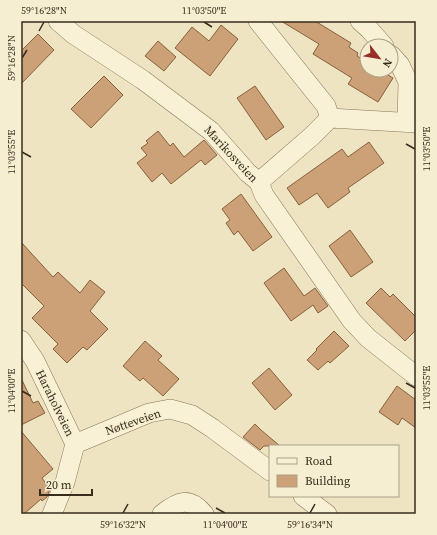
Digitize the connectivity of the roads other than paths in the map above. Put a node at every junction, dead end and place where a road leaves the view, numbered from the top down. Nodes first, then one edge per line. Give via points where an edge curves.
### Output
1 (58, 21) edge
2 (258, 21) edge
3 (360, 21) edge
4 (377, 38) edge
5 (399, 64) edge
6 (412, 80) edge
7 (330, 118) junction
8 (412, 123) edge
9 (259, 182) junction
10 (21, 340) edge
11 (416, 376) edge
12 (75, 444) junction
13 (269, 470) edge
14 (304, 497) edge
15 (52, 514) edge
16 (162, 514) edge
17 (204, 514) edge
18 (327, 514) edge

1 - 9 street, Marikosveien via 211,131 248,174
2 - 7 street via 326,106
3 - 4 street
5 - 6 street
6 - 8 street
7 - 8 street
7 - 9 street
9 - 11 street, Marikosveien via 264,195 352,321 368,338
10 - 12 street, Haraholveien
12 - 13 street, Nøtteveien via 149,413 170,409 192,415
12 - 15 street, Haraholveien via 65,482
14 - 18 street
16 - 17 street via 183,501

